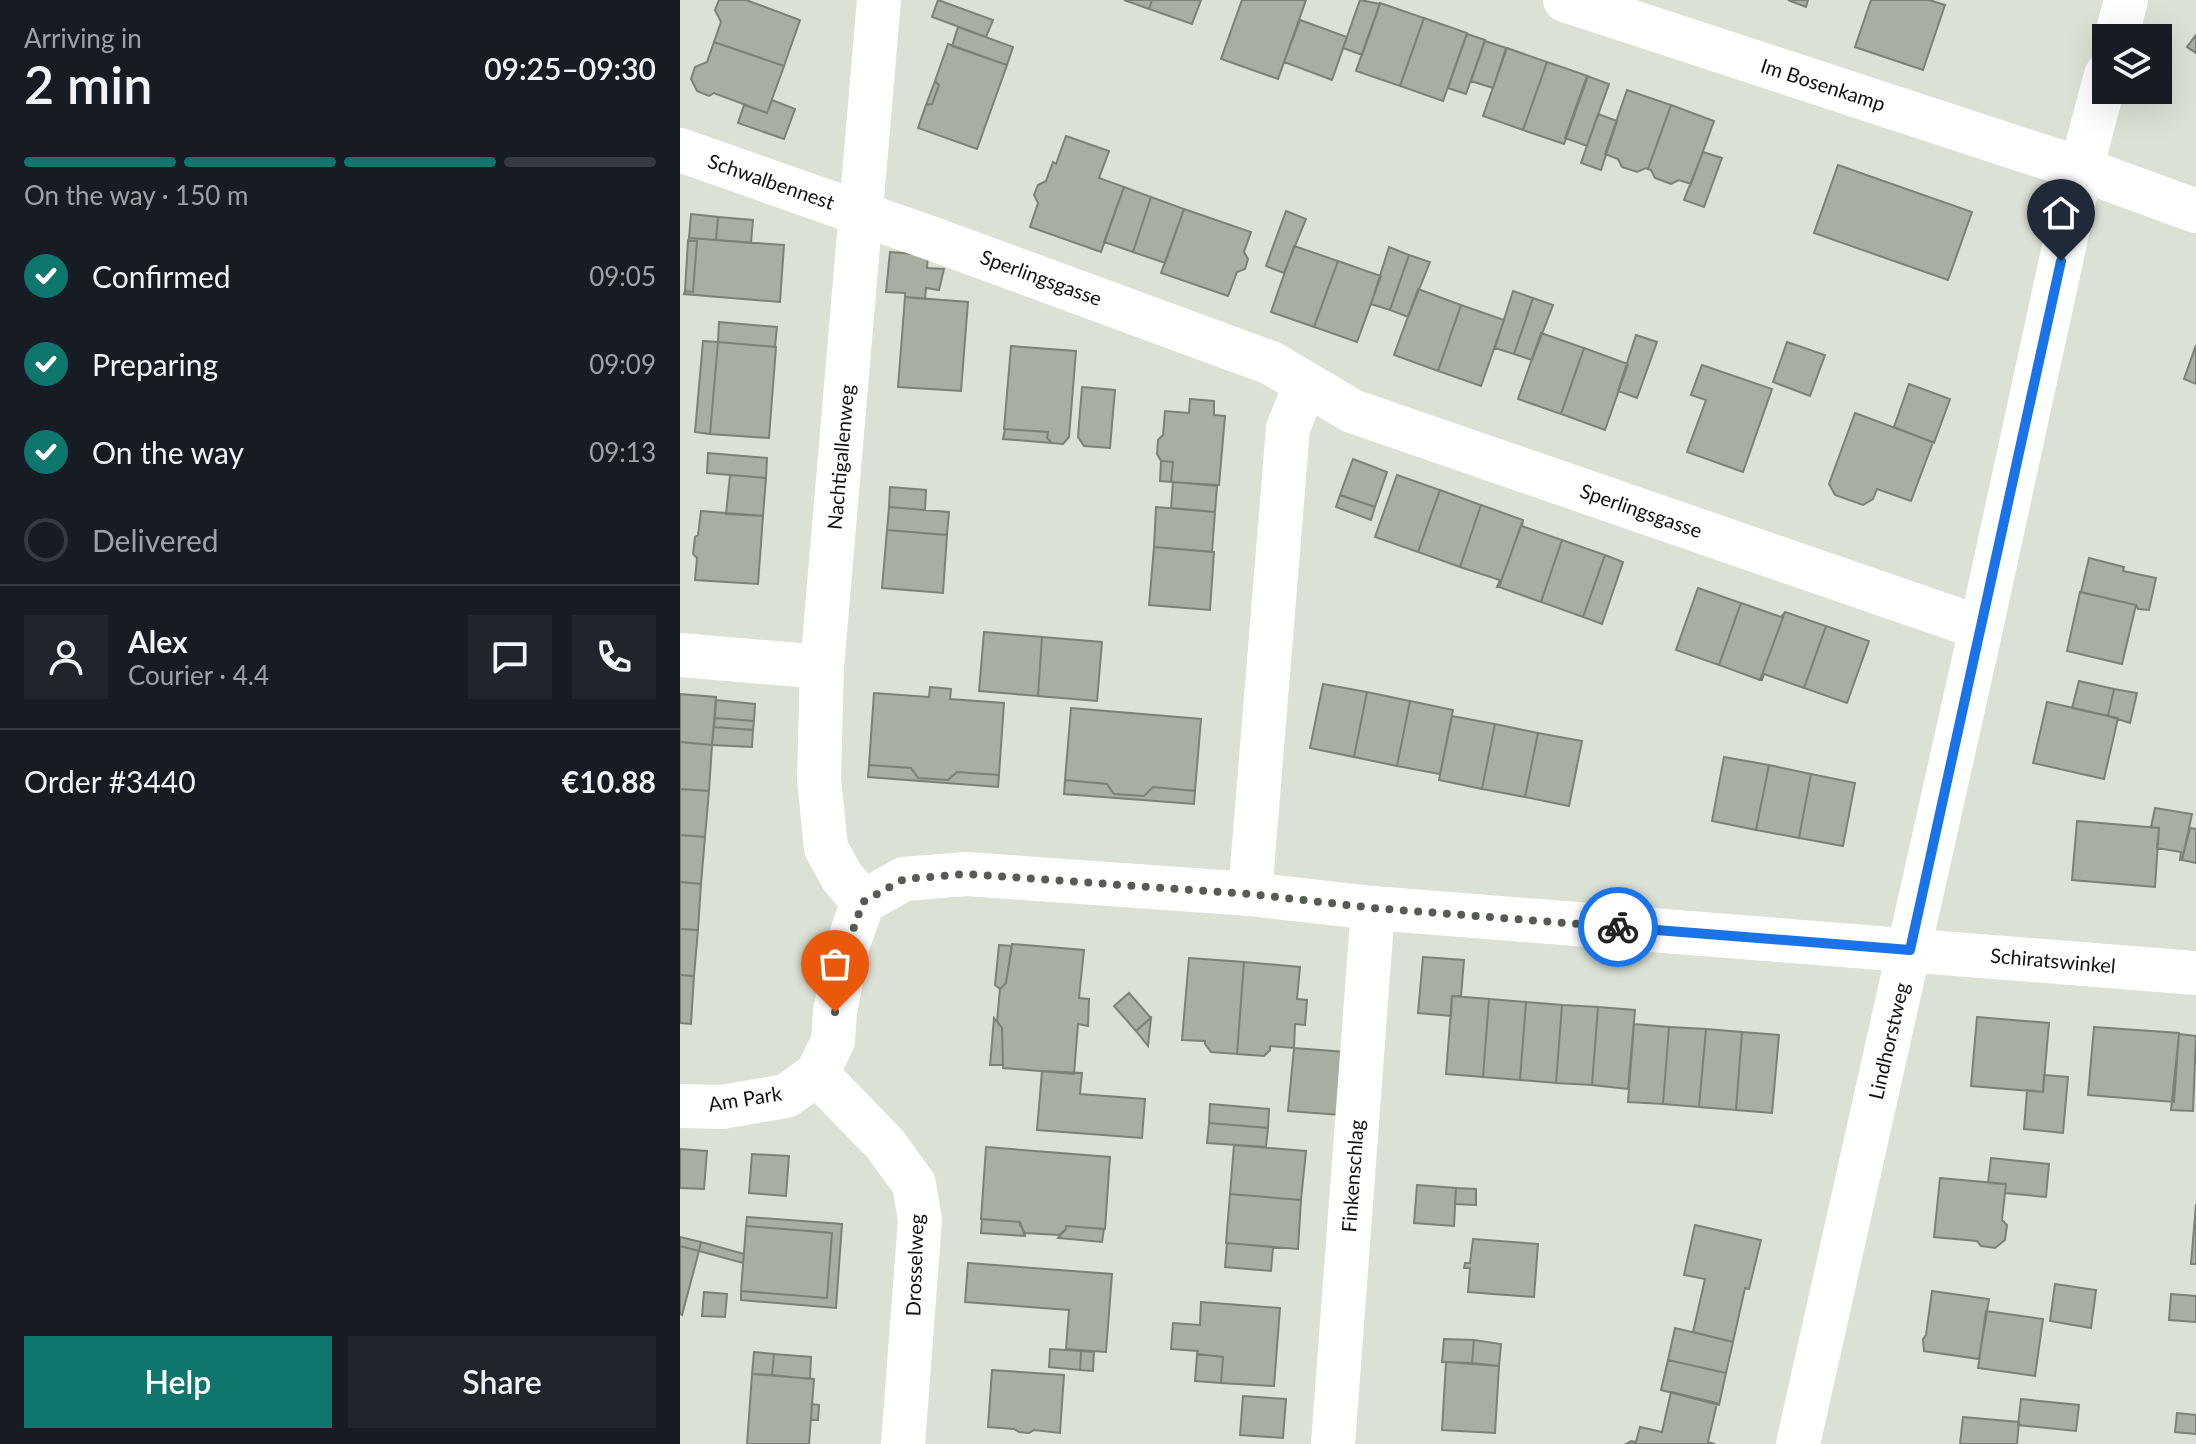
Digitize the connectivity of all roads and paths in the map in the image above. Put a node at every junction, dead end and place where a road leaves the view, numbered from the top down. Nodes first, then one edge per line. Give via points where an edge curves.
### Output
1 (879, 0) edge
2 (1565, 0) edge
3 (2126, 0) edge
4 (2120, 24) edge
5 (2098, 104) edge
6 (680, 150) edge
7 (2081, 169) junction
8 (2196, 211) edge
9 (862, 214) junction
10 (1306, 384) junction
11 (1981, 628) junction
12 (680, 655) edge
13 (822, 667) junction
14 (1250, 894) junction
15 (863, 902) junction
16 (1373, 908) junction
17 (1910, 950) junction
18 (2196, 973) edge
19 (817, 1074) junction
20 (680, 1106) edge
21 (903, 1444) edge
22 (1333, 1444) edge
23 (1798, 1444) edge

1 - 9 street, Nachtigallenweg
2 - 7 street, Im Bosenkamp
3 - 4 street
5 - 7 street, Lindhorstweg
6 - 9 street, Schwalbennest
7 - 8 street, Im Bosenkamp
7 - 11 street, Lindhorstweg
9 - 10 street, Sperlingsgasse via 1271,363
9 - 13 street, Nachtigallenweg
10 - 11 street, Sperlingsgasse via 1352,411
10 - 14 street via 1288,428
11 - 17 street, Lindhorstweg
12 - 13 street
13 - 15 street, Nachtigallenweg via 819,779 826,848
14 - 15 street via 966,874 904,879
14 - 16 street
15 - 19 street via 848,944 833,1041
16 - 17 street
16 - 22 street, Finkenschlag
17 - 18 street, Schiratswinkel
17 - 23 street, Lindhorstweg
19 - 20 street, Am Park via 786,1096 722,1107
19 - 21 street, Drosselweg via 885,1144 914,1184 920,1220

